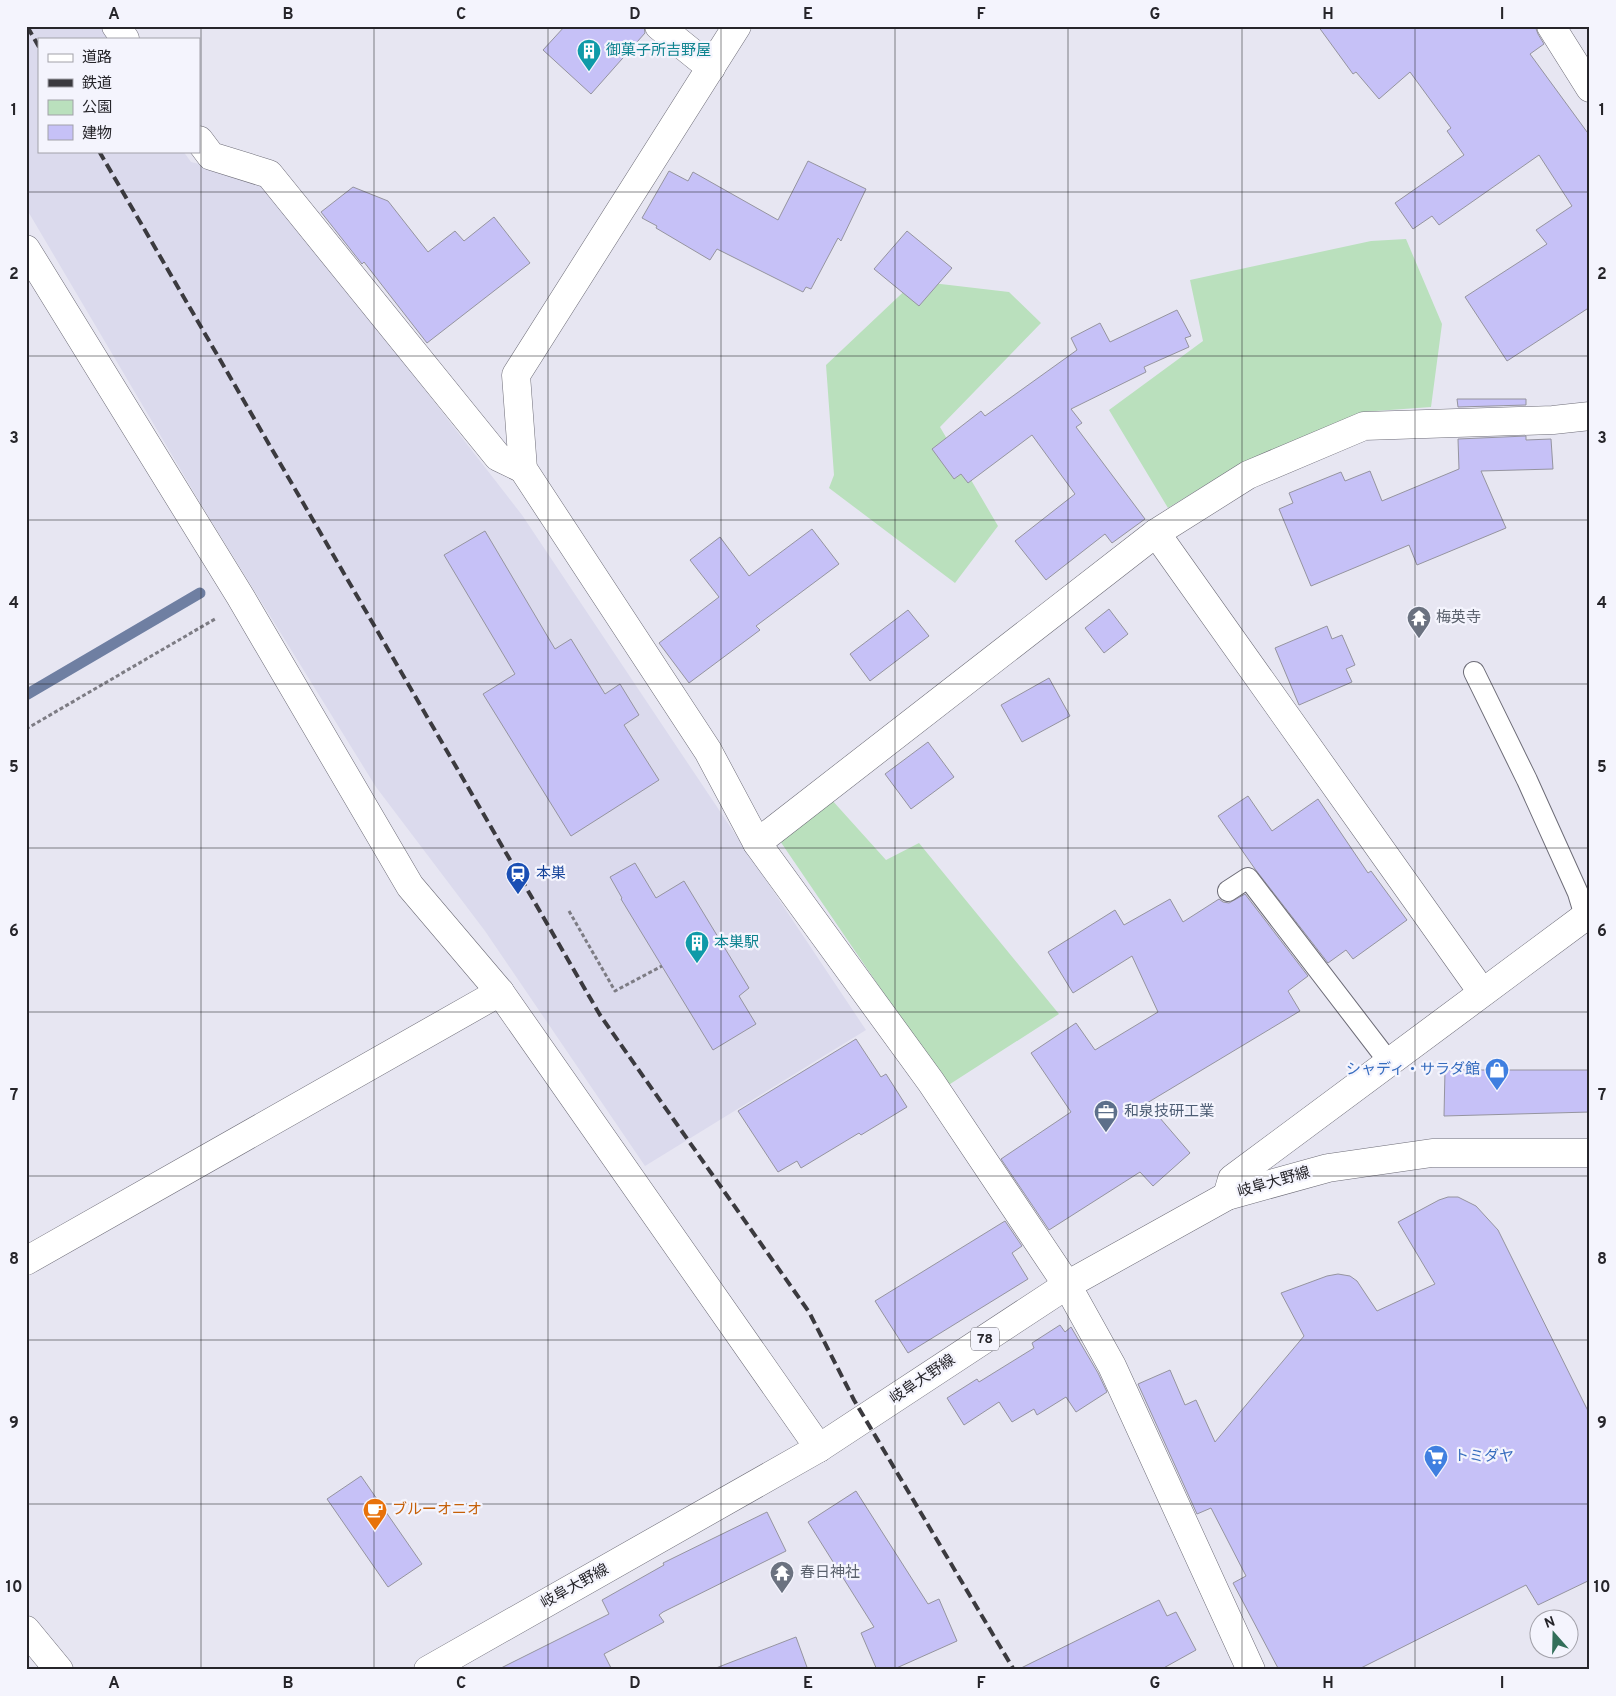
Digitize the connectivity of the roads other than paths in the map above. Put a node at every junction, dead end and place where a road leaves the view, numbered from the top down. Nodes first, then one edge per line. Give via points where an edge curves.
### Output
1 (116, 26) edge
2 (659, 26) edge
3 (737, 26) edge
4 (1550, 26) edge
5 (124, 38) edge
6 (711, 68) junction
7 (1590, 88) edge
8 (200, 141) edge
9 (26, 249) edge
10 (1590, 416) edge
11 (523, 469) junction
12 (1156, 533) junction
13 (1474, 672) dead end
14 (757, 843) junction
15 (1228, 891) dead end
16 (1588, 914) edge
17 (500, 992) junction
18 (1482, 992) junction
19 (1389, 1062) junction
20 (1590, 1153) edge
21 (1227, 1196) junction
22 (26, 1261) edge
23 (1067, 1285) junction
24 (820, 1448) junction
25 (26, 1630) edge
26 (59, 1670) edge
27 (428, 1670) edge
28 (1251, 1670) edge

1 - 5 street
2 - 6 street
3 - 6 street
4 - 7 street
6 - 11 street via 516,375
8 - 11 street via 211,156 270,174 498,457
9 - 17 street via 244,603 410,886
10 - 12 street via 1364,426 1248,475
11 - 14 street via 708,751
12 - 14 street
12 - 18 street
13 - 16 lane
14 - 23 street via 931,1082
15 - 19 lane via 1248,878
16 - 18 street
17 - 22 street
17 - 24 street
18 - 19 street
19 - 21 street via 1232,1179
20 - 21 street, 岐阜大野線 / 78 via 1432,1153 1328,1168
21 - 23 street, 岐阜大野線 / 78
23 - 24 street, 岐阜大野線 / 78
23 - 28 street via 1112,1366
24 - 27 street, 岐阜大野線 / 78
25 - 26 street

